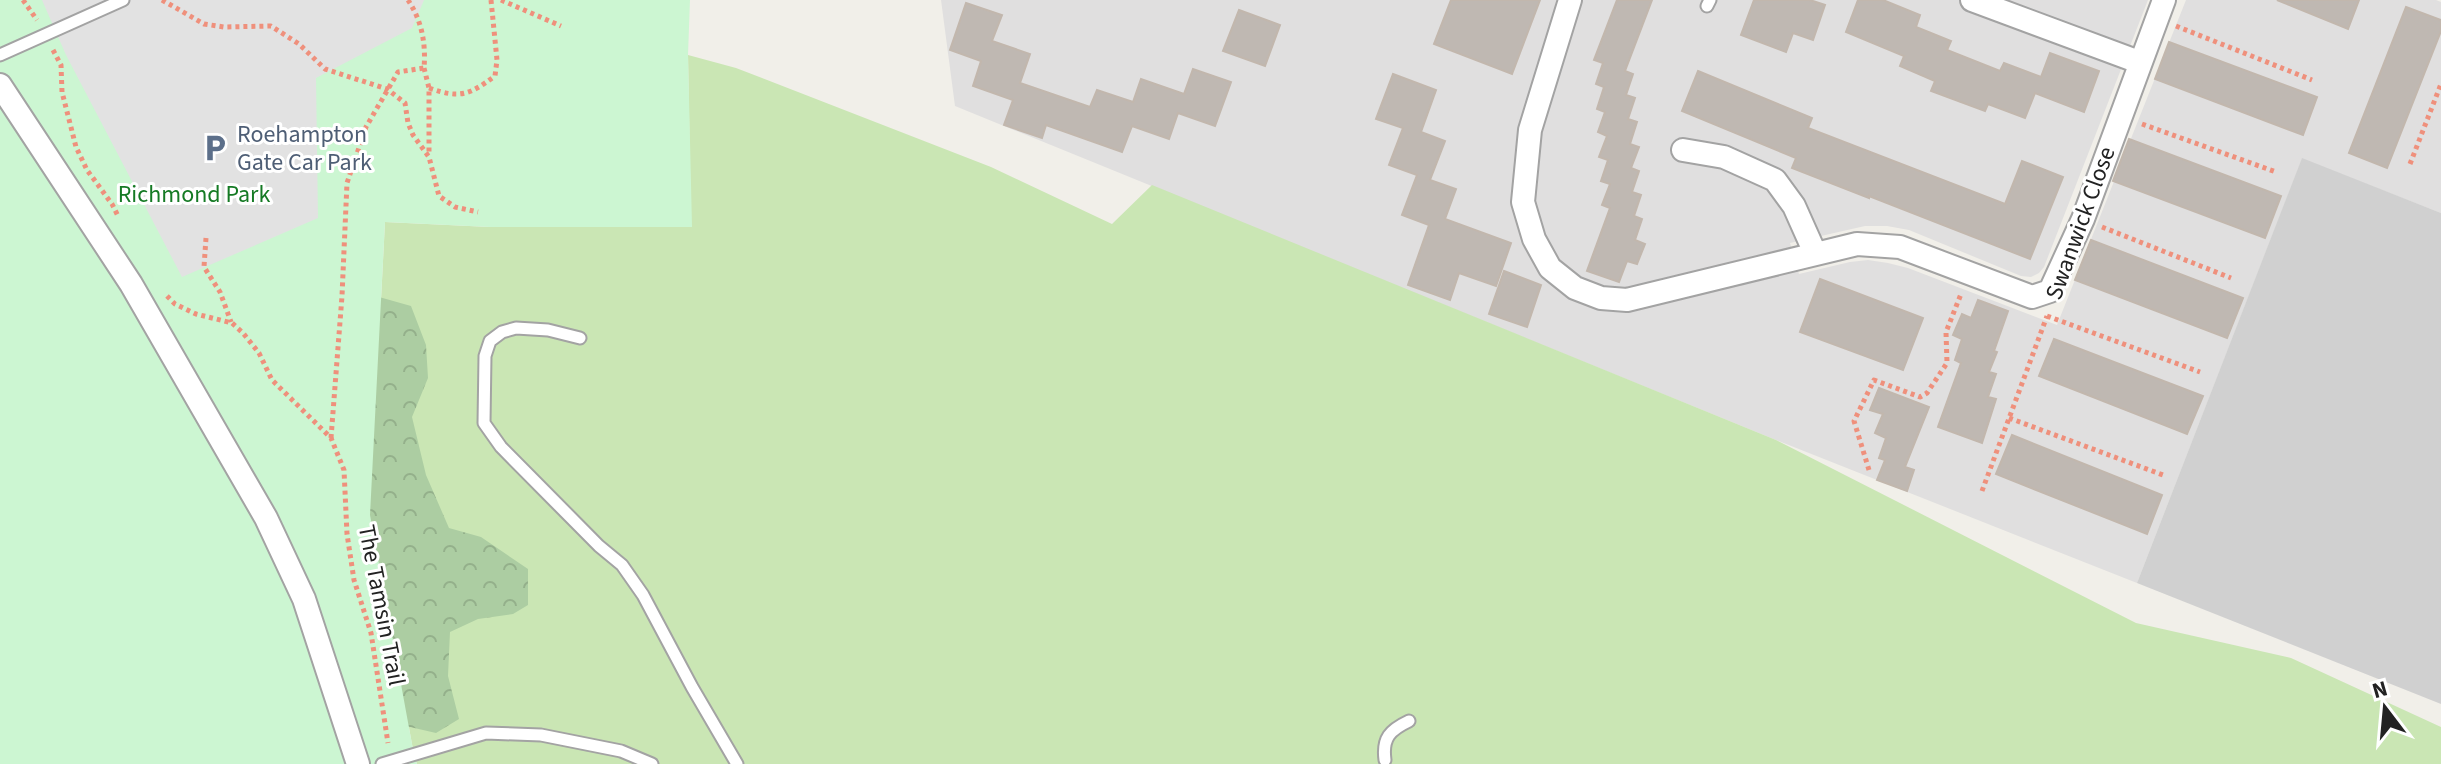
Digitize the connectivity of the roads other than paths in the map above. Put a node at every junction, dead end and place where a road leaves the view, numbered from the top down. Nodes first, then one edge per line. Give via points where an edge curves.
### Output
1 (123, 0) edge
2 (1570, 0) edge
3 (1972, 0) edge
4 (2160, 9) edge
5 (0, 55) edge
6 (2139, 62) junction
7 (0, 85) edge
8 (1683, 150) dead end
9 (1815, 253) junction
10 (580, 338) dead end
11 (1409, 721) dead end
12 (1385, 760) dead end
13 (386, 763) edge
14 (358, 764) edge
15 (652, 764) edge
16 (737, 764) edge

1 - 5 lane
2 - 9 street via 1530,130 1523,202 1550,268 1575,288 1627,300
3 - 6 street
4 - 6 street, Swanwick Close
6 - 9 street, Swanwick Close via 2083,219 2050,291 2032,297 1900,247 1857,244
7 - 14 street via 131,284 266,518 304,599
8 - 9 street via 1724,157 1775,180 1794,206
10 - 16 lane via 516,328 490,341 484,423 501,447 622,565
11 - 12 lane via 1388,735
13 - 15 lane via 486,733 541,735 621,751

